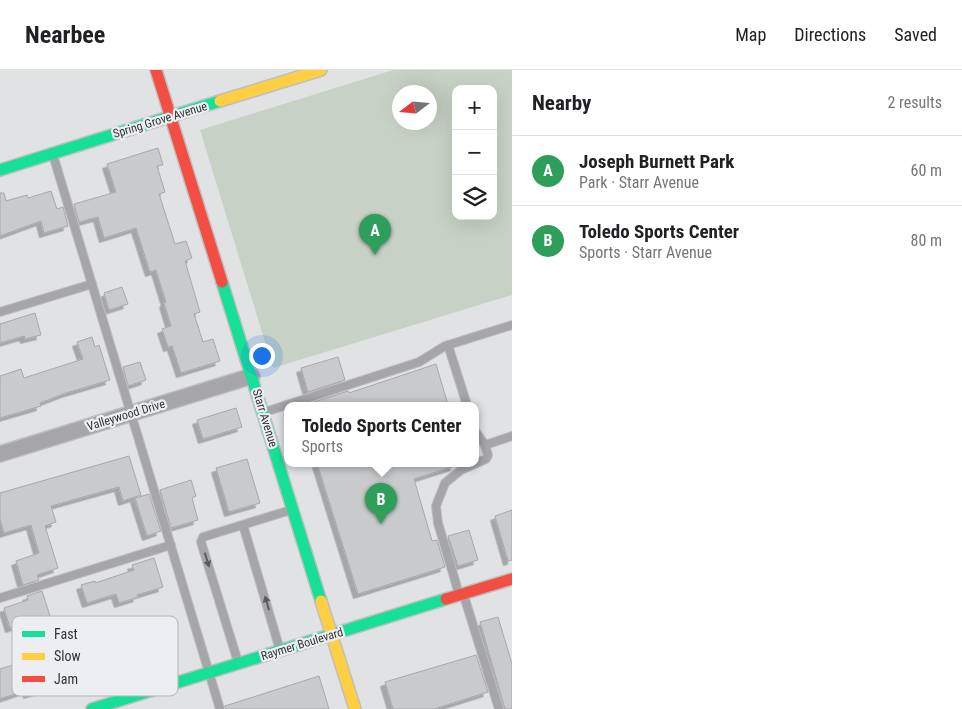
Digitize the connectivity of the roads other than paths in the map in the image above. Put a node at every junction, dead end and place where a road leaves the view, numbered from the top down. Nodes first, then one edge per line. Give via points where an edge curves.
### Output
1 (156, 70) edge
2 (321, 70) edge
3 (171, 116) junction
4 (52, 153) junction
5 (0, 170) edge
6 (92, 284) junction
7 (0, 312) edge
8 (512, 325) edge
9 (448, 345) junction
10 (252, 376) junction
11 (297, 402) edge
12 (466, 402) edge
13 (284, 406) edge
14 (131, 413) junction
15 (263, 413) junction
16 (512, 436) edge
17 (479, 437) edge
18 (485, 445) junction
19 (0, 454) edge
20 (479, 462) edge
21 (468, 467) edge
22 (293, 510) junction
23 (243, 525) junction
24 (171, 545) junction
25 (512, 578) edge
26 (462, 594) junction
27 (0, 598) edge
28 (332, 634) junction
29 (280, 650) junction
30 (239, 664) junction
31 (209, 673) junction
32 (178, 683) edge
33 (134, 696) edge
34 (92, 709) edge
35 (220, 709) edge
36 (355, 709) edge
37 (499, 709) edge

1 - 3 street, Starr Avenue
2 - 3 street, Spring Grove Avenue
3 - 4 street, Spring Grove Avenue
3 - 10 street, Starr Avenue
4 - 5 street, Spring Grove Avenue
4 - 6 lane
6 - 7 lane
6 - 14 lane
8 - 9 lane
9 - 11 lane via 419,362
9 - 12 lane
10 - 14 street, Valleywood Drive
10 - 15 street, Starr Avenue
13 - 15 lane
14 - 19 street, Valleywood Drive
14 - 24 lane
15 - 22 street, Starr Avenue
16 - 18 lane
17 - 18 lane
18 - 20 lane via 488,455
21 - 26 lane via 445,483 436,506 438,523
22 - 23 lane
22 - 28 street, Starr Avenue
29 -> 23 lane
23 -> 30 lane via 203,537 201,542
24 - 27 lane
24 - 31 lane
25 - 26 street, Raymer Boulevard
26 - 28 street, Raymer Boulevard
26 - 37 lane
28 - 29 street, Raymer Boulevard
28 - 36 street, Starr Avenue
29 - 30 street, Raymer Boulevard
30 - 31 street, Raymer Boulevard
31 - 32 street, Raymer Boulevard
31 - 35 lane
33 - 34 street, Raymer Boulevard

